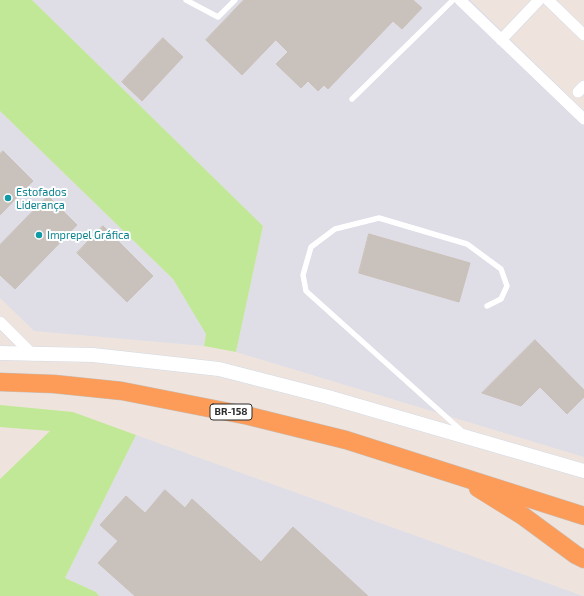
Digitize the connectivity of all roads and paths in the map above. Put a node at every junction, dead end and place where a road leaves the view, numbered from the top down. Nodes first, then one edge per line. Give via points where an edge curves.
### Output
1 (186, 0) edge
2 (235, 0) edge
3 (453, 0) edge
4 (460, 0) edge
5 (539, 0) edge
6 (548, 0) edge
7 (584, 35) edge
8 (501, 40) junction
9 (352, 99) dead end
10 (584, 119) edge
11 (487, 306) dead end
12 (0, 322) edge
13 (0, 353) edge
14 (33, 354) junction
15 (0, 382) edge
16 (470, 439) junction
17 (584, 471) edge
18 (456, 474) junction
19 (584, 516) edge
20 (584, 559) edge

1 - 2 lane via 218,17
3 - 9 lane
4 - 8 street
5 - 8 street
6 - 7 street
8 - 10 street
11 - 16 lane via 501,299 507,286 501,269 467,244 379,218 335,229 311,247 303,275 306,291
12 - 14 street
13 - 14 street
14 - 16 street via 93,355 219,369 328,397
15 - 18 highway, BR-158 via 122,391 191,404 346,440
16 - 17 street
18 - 19 highway, BR-158
18 - 20 highway via 523,516

